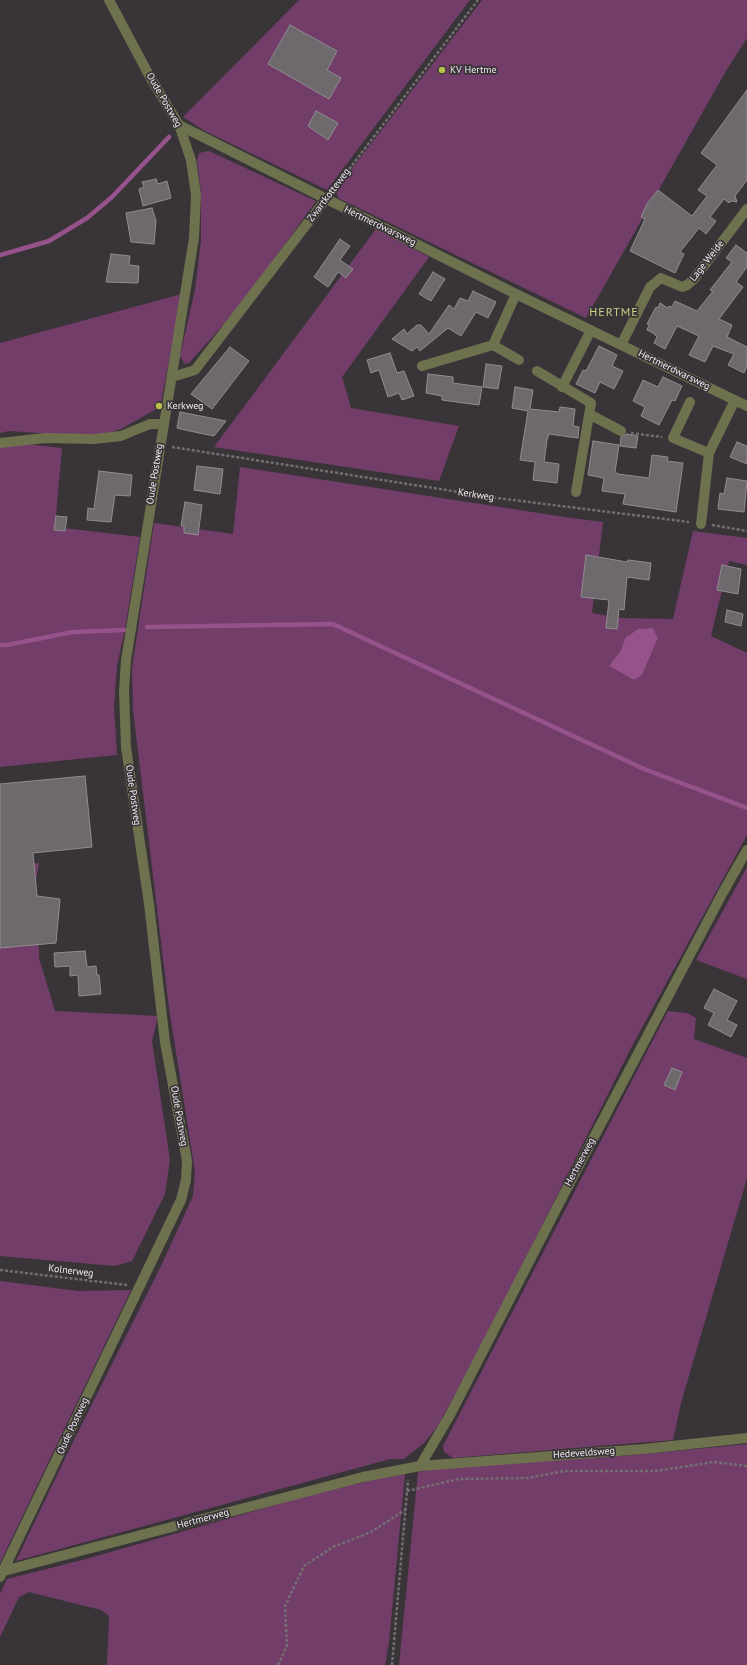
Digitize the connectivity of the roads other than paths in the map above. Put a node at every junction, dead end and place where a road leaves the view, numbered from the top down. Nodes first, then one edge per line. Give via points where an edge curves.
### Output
1 (109, 0) edge
2 (179, 125) junction
3 (326, 199) junction
4 (747, 209) edge
5 (516, 294) junction
6 (590, 330) junction
7 (493, 345) junction
8 (622, 345) junction
9 (519, 360) dead end
10 (422, 366) dead end
11 (537, 371) dead end
12 (172, 377) junction
13 (562, 386) junction
14 (736, 400) junction
15 (690, 402) dead end
16 (747, 406) edge
17 (589, 414) junction
18 (163, 424) junction
19 (621, 431) road end
20 (0, 443) edge
21 (709, 453) junction
22 (576, 492) dead end
23 (702, 524) road end
24 (747, 850) edge
25 (747, 1438) edge
26 (415, 1466) junction
27 (1, 1574) edge

1 - 2 street, Oude Postweg
2 - 3 street, Hertmerdwarsweg
2 - 12 street, Oude Postweg via 191,160 196,194 194,238
3 - 5 street, Hertmerdwarsweg
3 - 12 street, Zwartkotteweg via 195,370
4 - 8 street, Lage Weide via 687,285 682,287 661,278 650,287
5 - 6 street, Hertmerdwarsweg
5 - 7 street
6 - 8 street, Hertmerdwarsweg
6 - 13 street
7 - 9 street
7 - 10 street
8 - 14 street, Hertmerdwarsweg
11 - 13 street
12 - 18 street, Oude Postweg
13 - 17 street via 591,403
14 - 16 street, Hertmerdwarsweg
14 - 21 street
15 - 21 street via 673,438
17 - 19 street
17 - 22 street
18 - 20 street via 150,424 121,436 94,439 45,438
18 - 27 street, Oude Postweg via 126,660 124,691 126,747 165,1042 187,1161 186,1180 181,1200
21 - 23 street
24 - 26 street, Hertmerweg via 568,1185 450,1415
25 - 26 street, Hedeveldsweg via 644,1449
26 - 27 street, Hertmerweg via 363,1477

